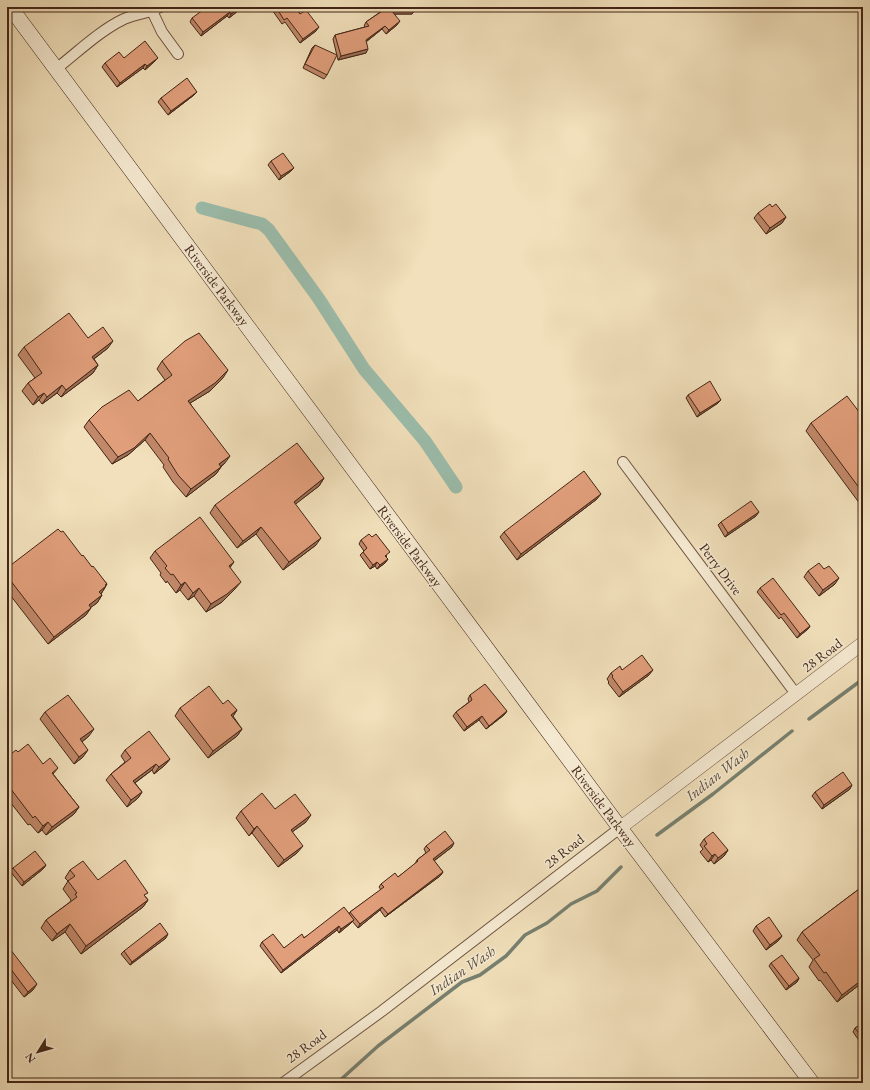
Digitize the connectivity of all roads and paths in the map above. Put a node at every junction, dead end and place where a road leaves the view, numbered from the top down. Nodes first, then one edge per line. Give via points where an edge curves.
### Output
1 (10, 7) edge
2 (156, 9) edge
3 (178, 54) dead end
4 (56, 69) junction
5 (623, 462) dead end
6 (863, 643) edge
7 (796, 694) junction
8 (620, 828) junction
9 (284, 1083) edge
10 (812, 1083) edge

1 - 4 main road, Riverside Parkway
2 - 3 street via 162,32
2 - 4 street via 126,18 107,28
4 - 8 main road, Riverside Parkway
5 - 7 street, Perry Drive
6 - 7 street, 28 Road
7 - 8 street, 28 Road
8 - 9 street, 28 Road
8 - 10 main road, Riverside Parkway

